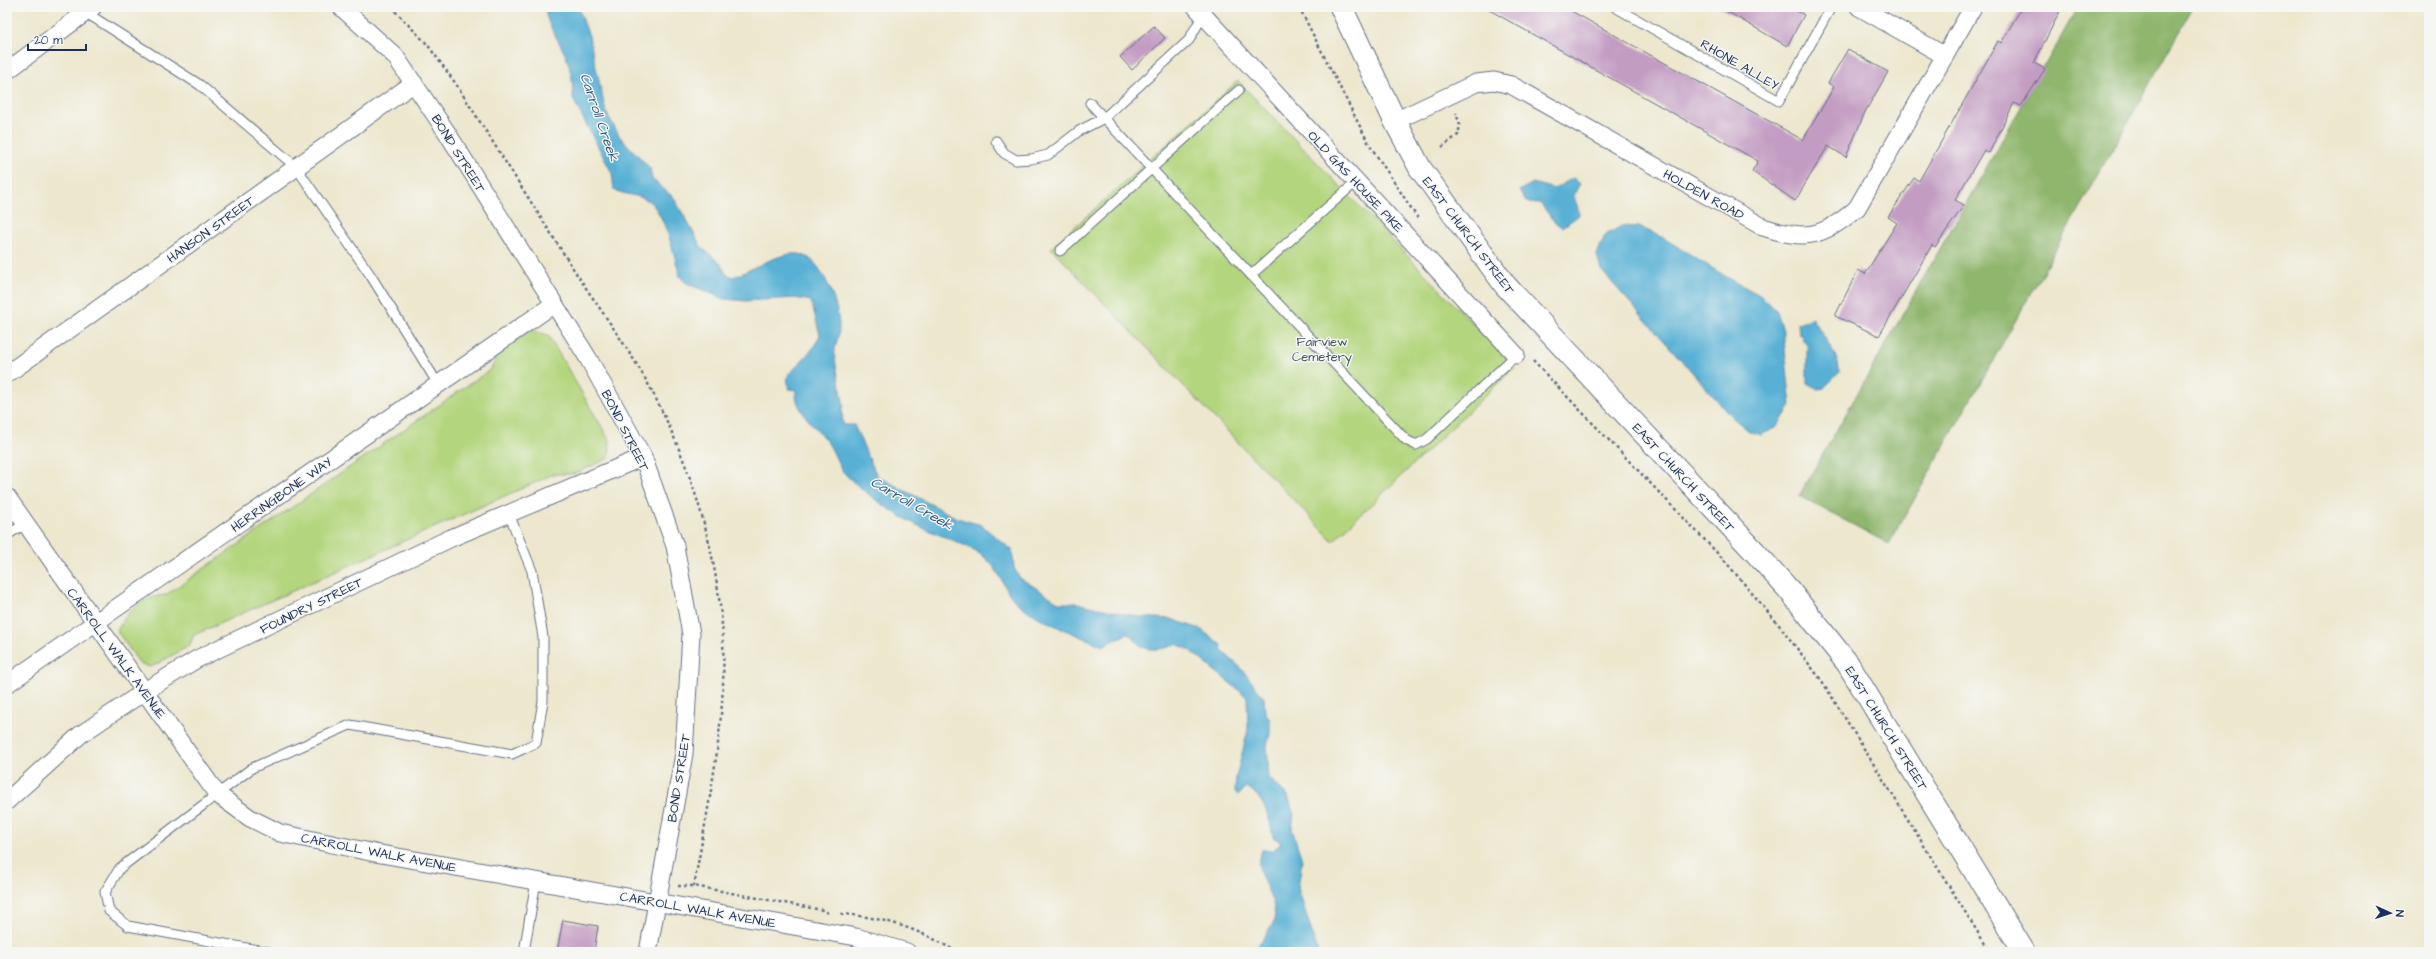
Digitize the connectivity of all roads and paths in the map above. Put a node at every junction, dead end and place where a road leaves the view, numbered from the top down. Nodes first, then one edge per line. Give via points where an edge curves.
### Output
1 (341, 7) edge
2 (1299, 7) edge
3 (1341, 7) edge
4 (1615, 7) edge
5 (1831, 7) edge
6 (1859, 7) edge
7 (1973, 7) edge
8 (85, 9) edge
9 (1200, 11) edge
10 (1945, 56) junction
11 (7, 71) edge
12 (414, 83) junction
13 (1239, 90) dead end
14 (1090, 103) dead end
15 (1455, 111) dead end
16 (1104, 118) junction
17 (1394, 121) junction
18 (996, 141) dead end
19 (1442, 147) dead end
20 (296, 167) junction
21 (1152, 169) junction
22 (1356, 182) junction
23 (1420, 221) dead end
24 (1060, 251) dead end
25 (1251, 275) junction
26 (554, 304) junction
27 (1524, 357) junction
28 (7, 374) edge
29 (438, 384) junction
30 (643, 457) junction
31 (7, 497) edge
32 (509, 514) junction
33 (25, 524) junction
34 (7, 535) edge
35 (96, 623) junction
36 (7, 684) edge
37 (145, 691) junction
38 (217, 794) junction
39 (7, 801) edge
40 (536, 881) junction
41 (657, 902) junction
42 (269, 952) edge
43 (524, 952) edge
44 (648, 952) edge
45 (907, 952) edge
46 (1990, 952) edge
47 (2024, 952) edge

1 - 12 street, BOND STREET via 395,56
2 - 23 path via 1369,144
3 - 17 main road, EAST CHURCH STREET
4 - 5 lane, RHONE ALLEY via 1778,101
6 - 10 street
7 - 10 street, HOLDEN ROAD
8 - 11 street
8 - 20 lane via 200,85
9 - 16 lane via 1188,40
9 - 22 street, OLD GAS HOUSE PIKE
10 - 17 street, HOLDEN ROAD via 1857,208 1844,220 1826,230 1803,237 1763,227 1511,85 1494,81 1476,83
12 - 20 street, HANSON STREET
12 - 26 street, BOND STREET
13 - 21 lane
14 - 16 lane
15 - 19 path via 1460,124 1458,135
16 - 18 lane via 1079,131 1048,155 1031,160 1016,160 1004,153
16 - 21 lane
17 - 47 main road, EAST CHURCH STREET via 1428,180 1505,285 1755,552 1848,664
20 - 28 street, HANSON STREET
20 - 29 lane via 371,276
21 - 24 lane
21 - 25 lane
22 - 25 lane
22 - 27 street, OLD GAS HOUSE PIKE
25 - 27 lane via 1406,440 1416,445 1427,439
26 - 29 street, HERRINGBONE WAY
26 - 30 street, BOND STREET via 588,358
27 - 46 path via 1724,560 1779,625 1822,681
29 - 35 street, HERRINGBONE WAY
30 - 32 street, FOUNDRY STREET
30 - 41 street, BOND STREET via 674,546 691,634 684,754
31 - 33 street, CARROLL WALK AVENUE
32 - 37 street, FOUNDRY STREET via 451,538 197,659
32 - 38 lane via 532,571 543,636 543,701 536,743 512,754 350,725 252,768
33 - 34 lane
33 - 35 street, CARROLL WALK AVENUE
35 - 36 street, HERRINGBONE WAY
35 - 37 street, CARROLL WALK AVENUE
37 - 38 street, CARROLL WALK AVENUE
37 - 39 street, FOUNDRY STREET via 80,734
38 - 40 street, CARROLL WALK AVENUE via 250,818 280,833
38 - 42 lane via 120,868 106,892 109,911 128,926
40 - 41 street, CARROLL WALK AVENUE
40 - 43 lane
41 - 44 street, BOND STREET
41 - 45 street, CARROLL WALK AVENUE via 856,936

